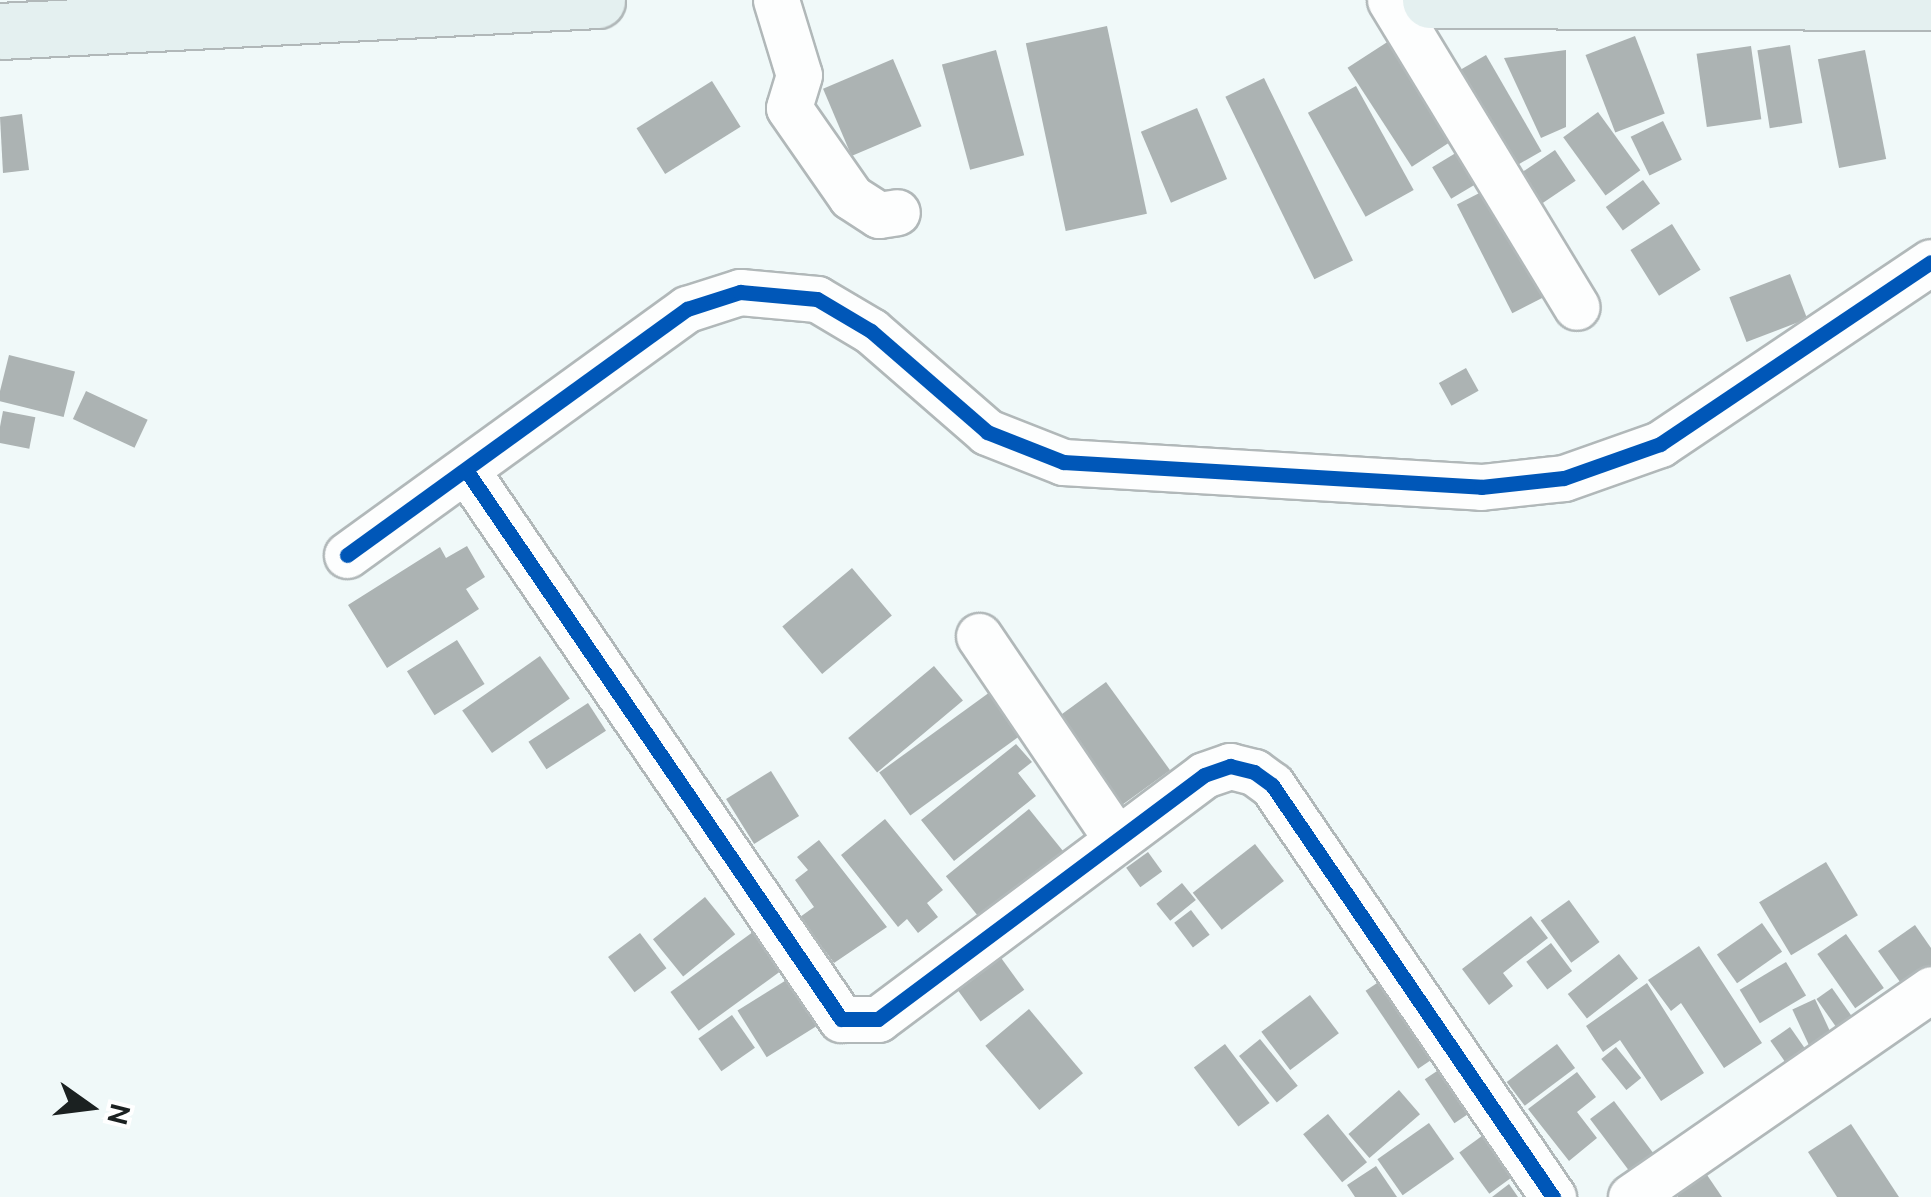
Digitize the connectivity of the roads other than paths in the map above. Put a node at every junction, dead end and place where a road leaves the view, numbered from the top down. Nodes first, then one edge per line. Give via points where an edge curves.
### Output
1 (597, 0) edge
2 (776, 0) edge
3 (1390, 0) edge
4 (1430, 0) edge
5 (1931, 2) edge
6 (0, 31) edge
7 (897, 212) dead end
8 (1931, 262) edge
9 (1577, 307) dead end
10 (466, 470) junction
11 (347, 554) dead end
12 (979, 636) dead end
13 (1116, 838) junction
14 (1931, 988) edge
15 (1553, 1197) edge
16 (1631, 1197) edge

1 - 6 main road
2 - 7 street via 799,75 789,108 851,196 880,214
3 - 9 street
4 - 5 main road
8 - 10 street via 1660,444 1564,478 1481,487 1336,483 1063,462 987,432 871,332 786,290 687,309
10 - 11 street
10 - 13 street via 841,1019 878,1019
12 - 13 street
13 - 15 street via 1204,775 1230,766 1272,784
14 - 16 street

